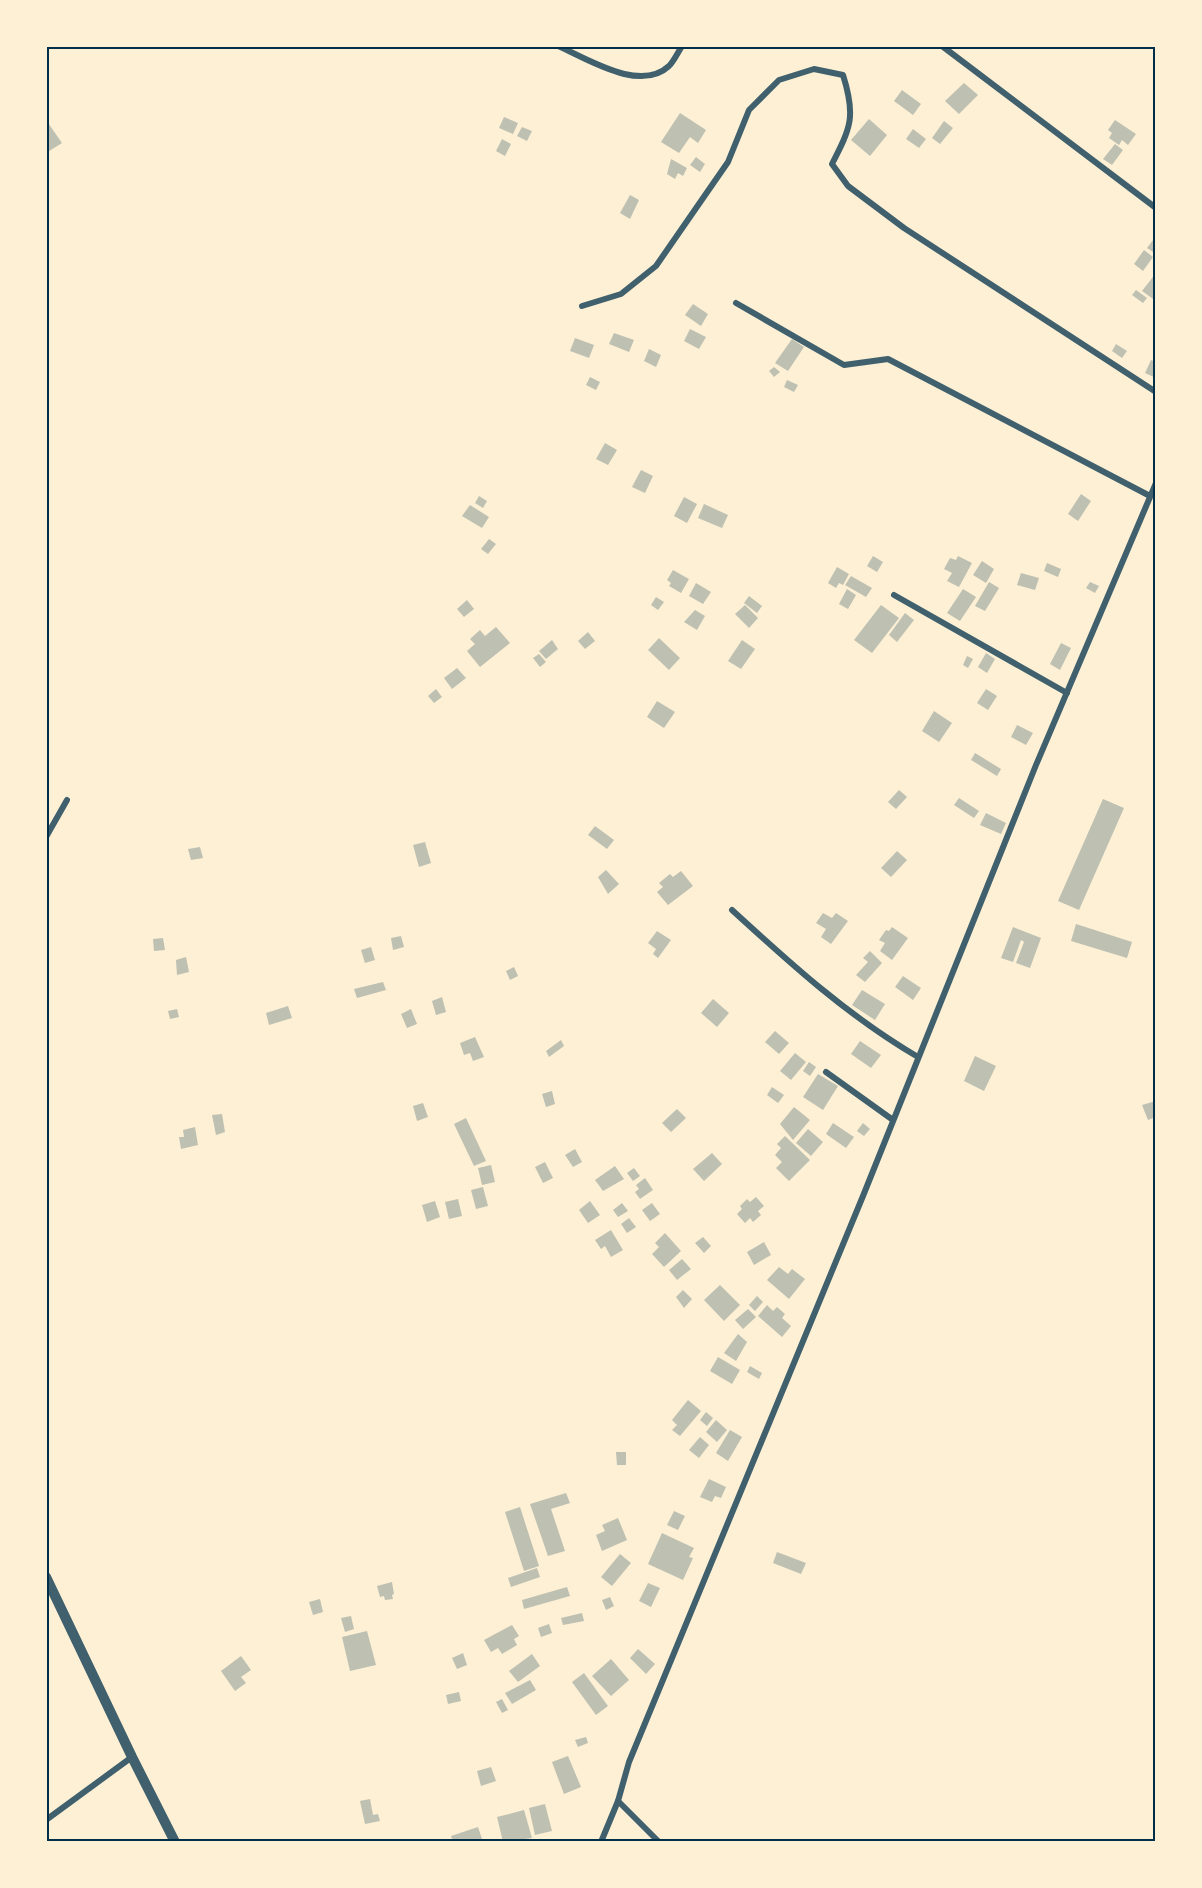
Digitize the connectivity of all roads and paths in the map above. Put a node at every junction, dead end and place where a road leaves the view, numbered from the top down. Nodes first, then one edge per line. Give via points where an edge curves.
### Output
1 (558, 46) edge
2 (682, 46) edge
3 (942, 46) edge
4 (1155, 208) edge
5 (736, 303) dead end
6 (582, 306) dead end
7 (1155, 392) edge
8 (1155, 483) edge
9 (1150, 496) junction
10 (894, 595) dead end
11 (1067, 693) junction
12 (67, 800) dead end
13 (46, 837) edge
14 (732, 910) dead end
15 (918, 1057) junction
16 (826, 1072) dead end
17 (893, 1120) junction
18 (46, 1576) edge
19 (132, 1757) junction
20 (618, 1802) junction
21 (46, 1820) edge
22 (175, 1842) edge
23 (601, 1842) edge
24 (659, 1842) edge

1 - 2 street via 628,75 650,76 669,66
3 - 4 street
5 - 9 street via 844,365 888,360
6 - 7 street via 621,294 656,266 728,162 749,110 779,80 814,69 843,75 852,104 848,133 832,164 848,186 904,228
8 - 9 street
9 - 11 street
10 - 11 street
11 - 15 street
12 - 13 street
14 - 15 street via 806,978 875,1032
15 - 17 street
16 - 17 street
17 - 20 street via 629,1762
18 - 19 street
19 - 21 street
19 - 22 street
20 - 23 street
20 - 24 street

